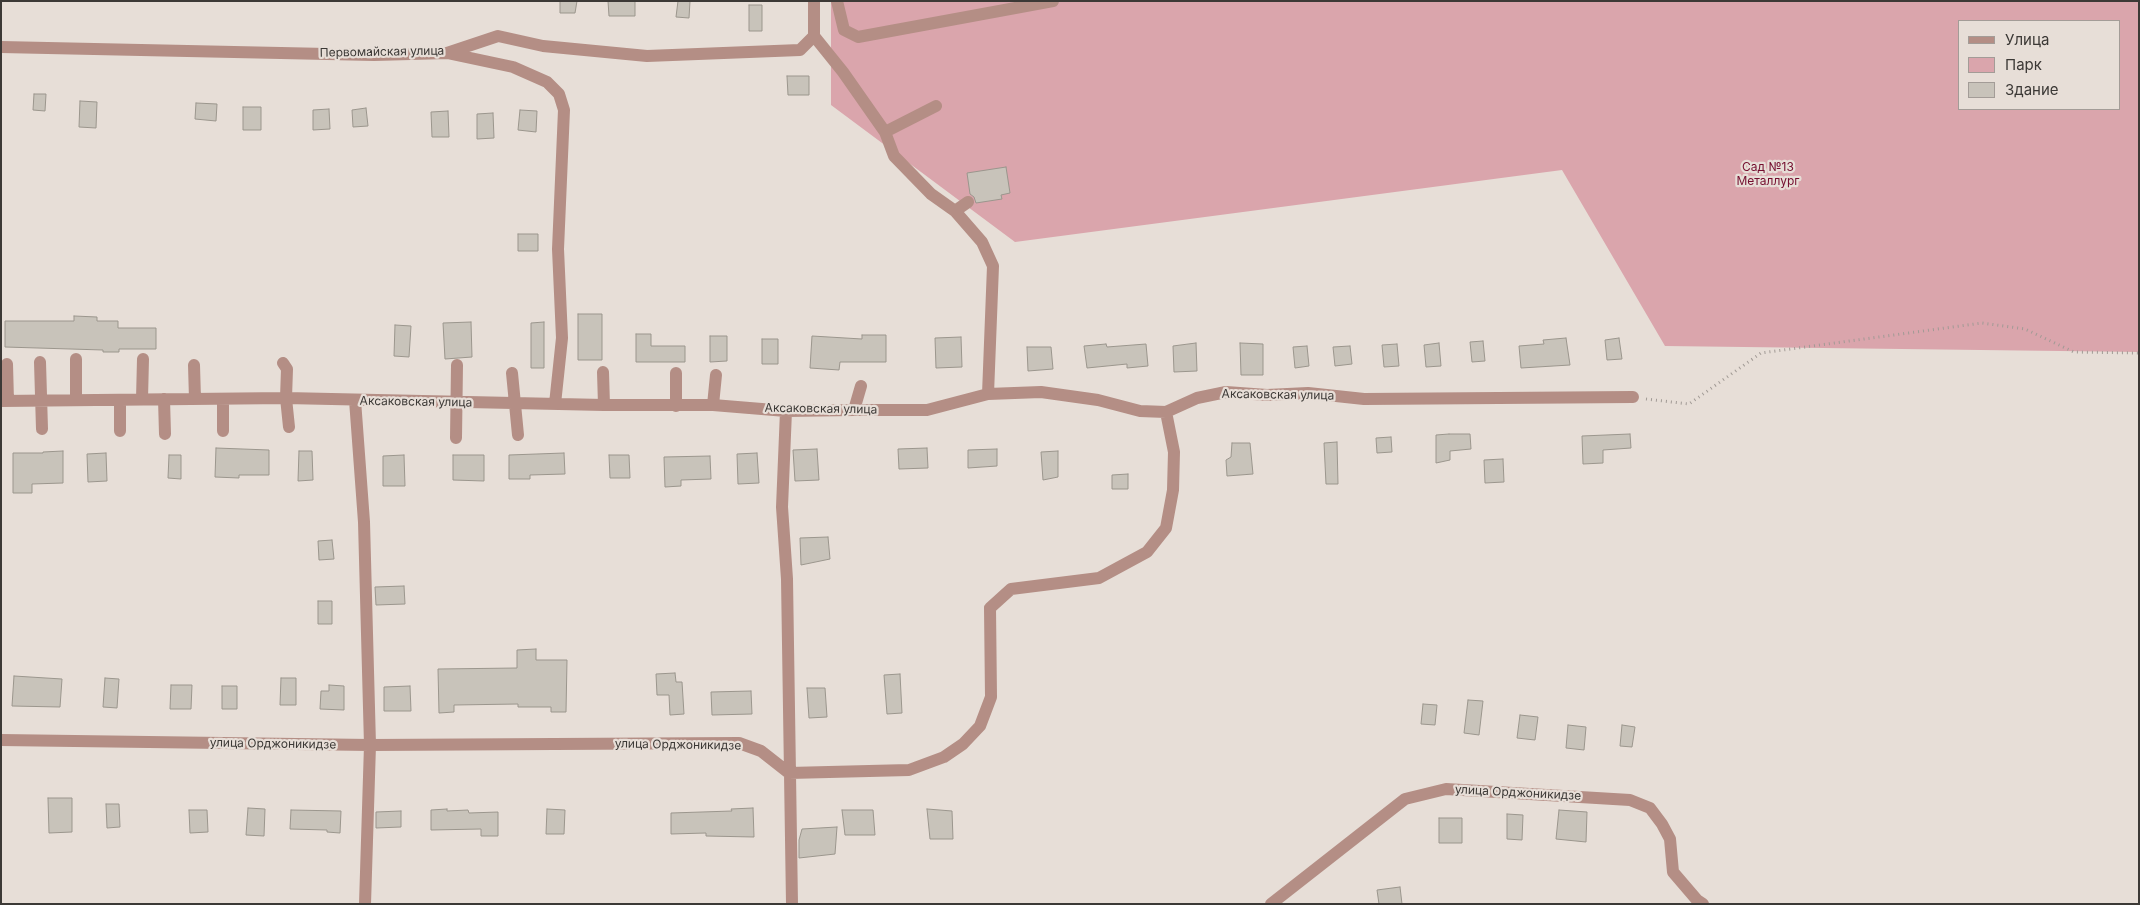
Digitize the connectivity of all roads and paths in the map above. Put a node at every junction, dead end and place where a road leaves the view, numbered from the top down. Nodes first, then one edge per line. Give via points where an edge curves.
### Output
1 (814, 1) edge
2 (837, 1) edge
3 (1053, 1) edge
4 (814, 36) junction
5 (1, 47) edge
6 (447, 53) junction
7 (936, 106) dead end
8 (886, 132) junction
9 (968, 202) dead end
10 (955, 211) junction
11 (2139, 353) edge
12 (142, 358) dead end
13 (76, 359) dead end
14 (40, 362) dead end
15 (283, 363) dead end
16 (7, 364) dead end
17 (194, 365) dead end
18 (457, 365) dead end
19 (603, 372) dead end
20 (512, 373) dead end
21 (676, 373) dead end
22 (716, 375) dead end
23 (861, 386) dead end
24 (988, 394) junction
25 (1633, 397) joint
26 (286, 398) junction
27 (142, 399) junction
28 (164, 399) junction
29 (195, 399) junction
30 (223, 399) junction
31 (40, 400) junction
32 (76, 400) junction
33 (120, 400) junction
34 (356, 400) junction
35 (5, 401) edge
36 (457, 402) junction
37 (515, 403) junction
38 (555, 404) junction
39 (713, 405) junction
40 (604, 406) junction
41 (676, 406) junction
42 (854, 410) junction
43 (786, 411) junction
44 (1166, 412) junction
45 (289, 427) dead end
46 (42, 430) dead end
47 (120, 431) dead end
48 (223, 431) dead end
49 (165, 434) dead end
50 (518, 435) dead end
51 (456, 438) dead end
52 (1, 740) edge
53 (370, 745) junction
54 (789, 774) junction
55 (365, 904) edge
56 (792, 904) edge
57 (1271, 904) edge
58 (1703, 904) edge

1 - 4 street
2 - 3 street via 844,30 858,36
4 - 6 street, Первомайская улица via 800,50 647,56 543,46 498,36
4 - 8 street
5 - 6 street, Первомайская улица
6 - 38 street via 513,67 548,82 559,94 564,110 558,249 562,338
7 - 8 street
8 - 10 street via 894,156 931,194
9 - 10 street
10 - 24 street via 982,242 994,266
11 - 25 path via 2074,352 2025,329 1982,323 1761,353 1689,404
12 - 27 street
13 - 32 street
14 - 31 street
15 - 26 street via 287,369
16 - 35 street
17 - 29 street
18 - 36 street
19 - 40 street
20 - 37 street
21 - 41 street
22 - 39 street
23 - 42 street
24 - 42 street, Аксаковская улица via 927,410
24 - 44 street, Аксаковская улица via 1041,392 1098,400 1140,411
25 - 44 street, Аксаковская улица via 1364,399 1308,393 1226,392 1197,398
26 - 30 street, Аксаковская улица
26 - 34 street, Аксаковская улица
26 - 45 street
27 - 28 street, Аксаковская улица
27 - 33 street, Аксаковская улица
28 - 29 street, Аксаковская улица
28 - 49 street
29 - 30 street, Аксаковская улица
30 - 48 street
31 - 32 street, Аксаковская улица
31 - 35 street, Аксаковская улица
31 - 46 street
32 - 33 street, Аксаковская улица
33 - 47 street
34 - 36 street, Аксаковская улица
34 - 53 street via 364,522
36 - 37 street, Аксаковская улица
36 - 51 street
37 - 38 street, Аксаковская улица
37 - 50 street
38 - 40 street, Аксаковская улица
39 - 41 street, Аксаковская улица
39 - 43 street, Аксаковская улица
40 - 41 street, Аксаковская улица
42 - 43 street, Аксаковская улица
43 - 54 street via 782,507 787,579
44 - 54 street via 1174,452 1173,490 1166,528 1148,552 1099,578 1010,589 990,608 992,697 980,726 963,744 944,758 909,770
52 - 53 street, улица Орджоникидзе
53 - 54 street, улица Орджоникидзе via 739,743 761,751
53 - 55 street
54 - 56 street
57 - 58 street, улица Орджоникидзе via 1405,798 1446,789 1630,800 1650,808 1670,838 1673,872

